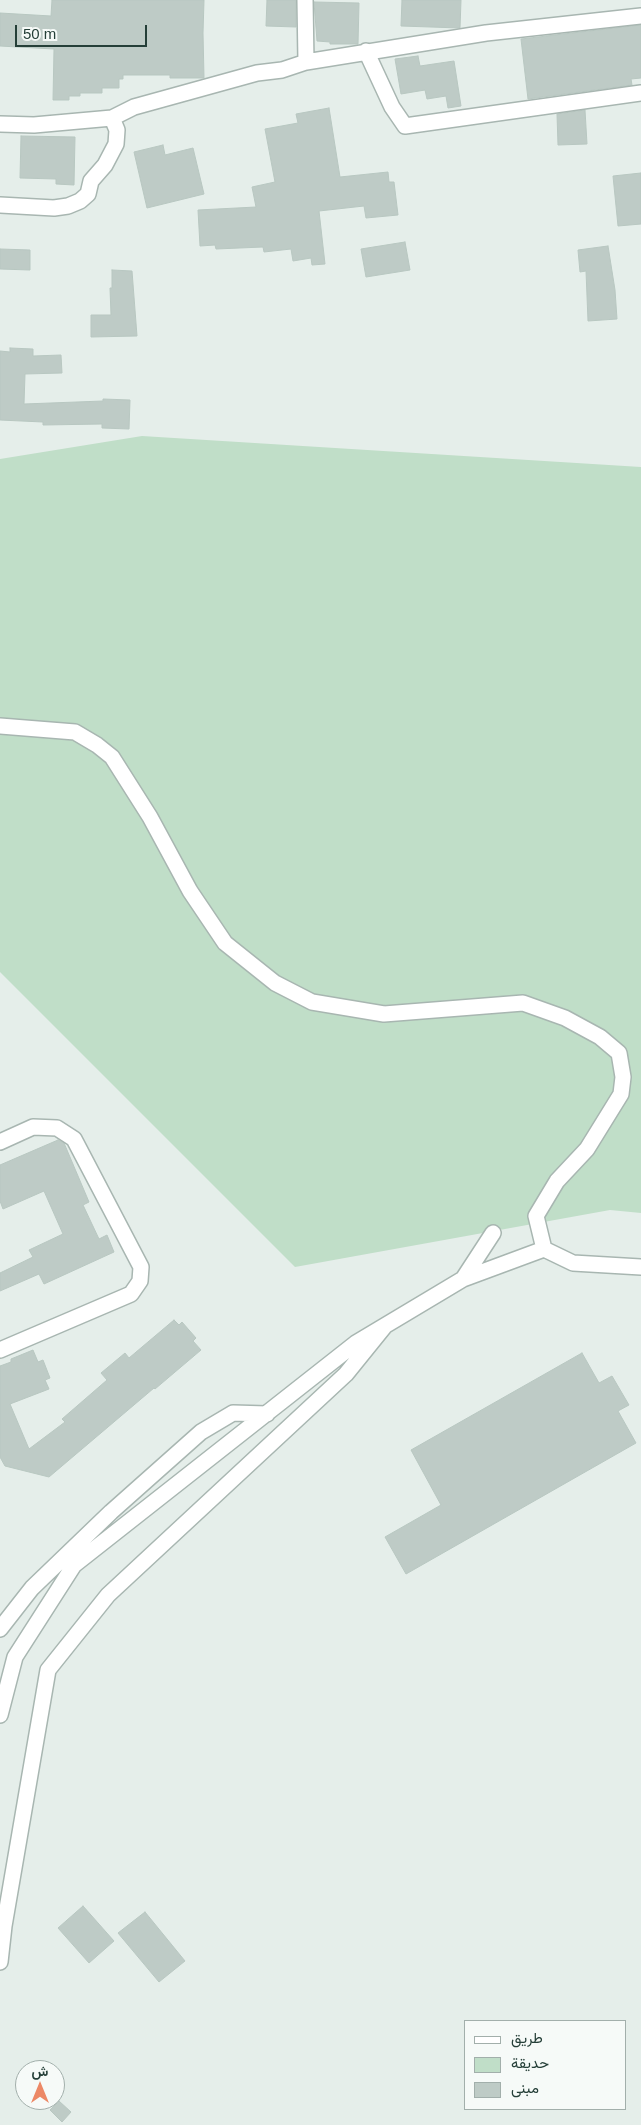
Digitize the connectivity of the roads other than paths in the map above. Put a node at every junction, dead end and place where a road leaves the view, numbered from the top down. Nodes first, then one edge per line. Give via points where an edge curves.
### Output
1 (306, 0) edge
2 (641, 16) edge
3 (366, 51) junction
4 (306, 62) junction
5 (641, 94) edge
6 (112, 118) junction
7 (0, 124) edge
8 (0, 205) edge
9 (0, 726) edge
10 (0, 1142) edge
11 (493, 1233) dead end
12 (544, 1249) junction
13 (641, 1267) edge
14 (463, 1279) junction
15 (384, 1327) junction
16 (0, 1350) edge
17 (267, 1414) junction
18 (0, 1629) edge
19 (0, 1715) edge
20 (0, 1962) edge

1 - 4 street
2 - 3 street via 486,33
3 - 4 street
3 - 5 street via 392,107 405,126
4 - 6 street via 134,107
6 - 7 street via 34,125
6 - 8 street via 117,130 116,144 91,181 88,194 80,201 54,208
9 - 12 street via 75,732 112,757 150,817 190,892 225,943 275,983 312,1002 384,1014 523,1003 565,1018 600,1037 619,1052 623,1077 621,1094 586,1149 557,1181 536,1216
10 - 16 street via 33,1127 57,1128 74,1140 141,1267 140,1281 131,1294
11 - 14 street
12 - 13 street via 573,1264
12 - 14 street
14 - 15 street
15 - 17 street via 356,1343
15 - 20 street via 346,1374 108,1595 48,1670
17 - 18 street via 233,1413 201,1432 32,1588
17 - 19 street via 74,1565 14,1657

